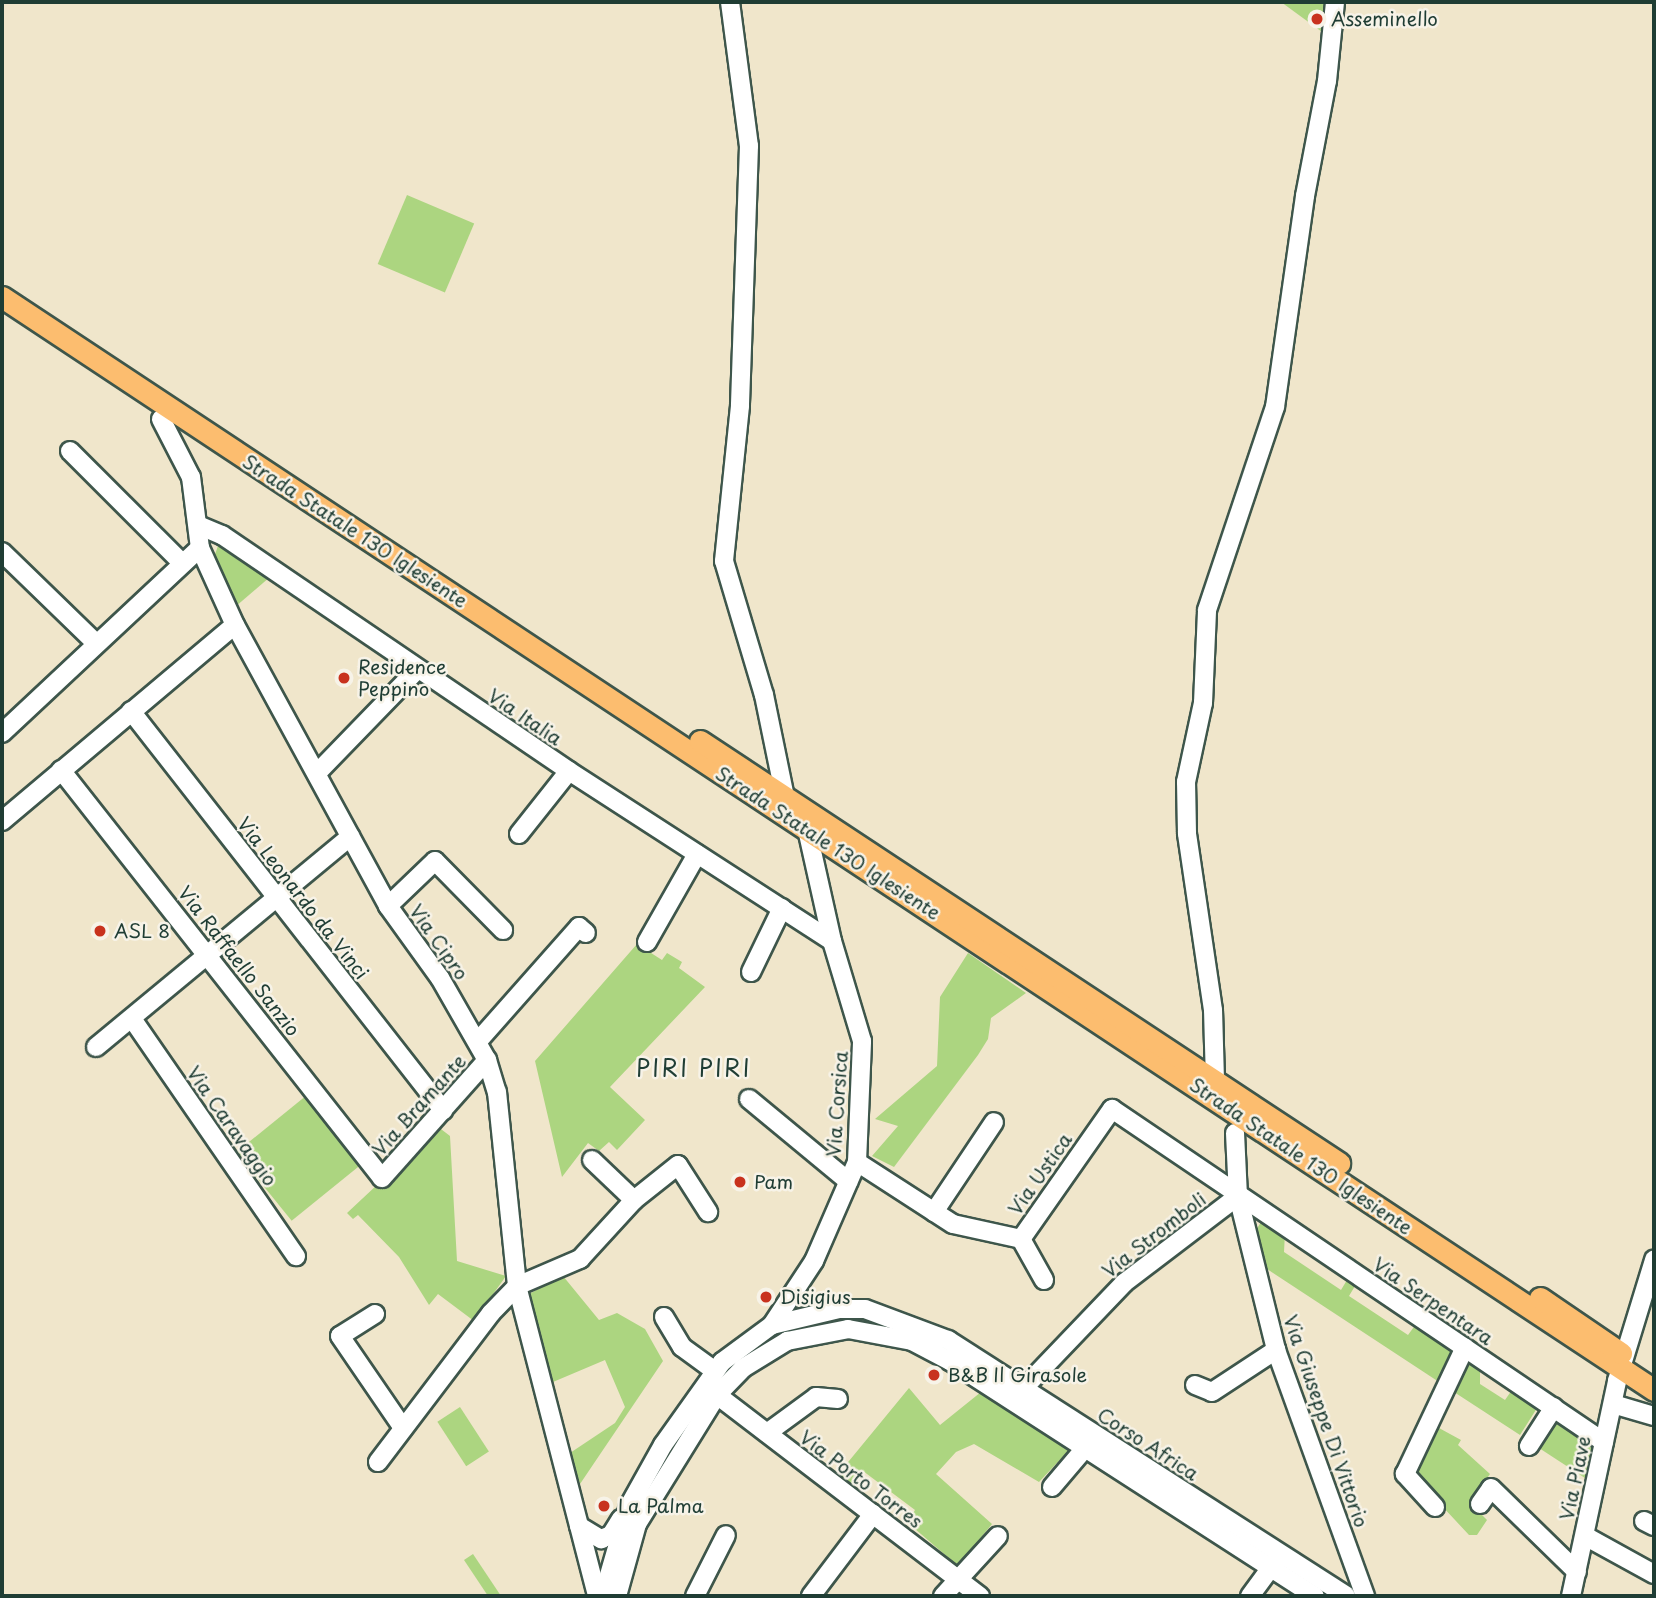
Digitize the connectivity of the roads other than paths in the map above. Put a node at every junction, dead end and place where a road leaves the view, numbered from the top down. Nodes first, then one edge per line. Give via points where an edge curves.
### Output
1 (730, 2) edge
2 (1335, 2) edge
3 (2, 283) edge
4 (2, 297) edge
5 (161, 419) dead end
6 (70, 451) dead end
7 (198, 524) junction
8 (200, 548) junction
9 (2, 552) edge
10 (182, 563) junction
11 (235, 625) junction
12 (96, 643) junction
13 (417, 670) junction
14 (131, 711) junction
15 (2, 733) edge
16 (61, 770) junction
17 (569, 771) junction
18 (318, 772) junction
19 (785, 797) junction
20 (2, 821) edge
21 (807, 829) junction
22 (519, 834) dead end
23 (350, 837) junction
24 (697, 853) junction
25 (277, 899) junction
26 (387, 905) junction
27 (782, 908) junction
28 (503, 930) dead end
29 (586, 933) dead end
30 (832, 941) junction
31 (647, 942) dead end
32 (210, 956) junction
33 (751, 972) dead end
34 (133, 1020) junction
35 (479, 1040) junction
36 (96, 1047) dead end
37 (487, 1060) junction
38 (1215, 1081) junction
39 (749, 1099) dead end
40 (443, 1110) junction
41 (994, 1122) dead end
42 (1235, 1133) dead end
43 (592, 1160) dead end
44 (856, 1162) junction
45 (382, 1178) joint
46 (848, 1181) junction
47 (1238, 1196) junction
48 (634, 1200) junction
49 (708, 1212) dead end
50 (934, 1212) junction
51 (1021, 1238) junction
52 (296, 1256) dead end
53 (1654, 1260) edge
54 (814, 1261) junction
55 (1044, 1280) dead end
56 (517, 1286) junction
57 (807, 1290) junction
58 (830, 1309) junction
59 (375, 1314) dead end
60 (803, 1316) junction
61 (664, 1317) dead end
62 (772, 1325) junction
63 (790, 1340) junction
64 (1465, 1347) junction
65 (1276, 1350) junction
66 (1623, 1362) junction
67 (715, 1371) junction
68 (1654, 1375) edge
69 (1195, 1385) dead end
70 (1654, 1390) edge
71 (1018, 1394) junction
72 (717, 1395) junction
73 (838, 1399) dead end
74 (1620, 1406) junction
75 (1554, 1407) junction
76 (1654, 1416) edge
77 (403, 1428) junction
78 (767, 1433) junction
79 (1091, 1442) junction
80 (1604, 1442) junction
81 (1529, 1446) dead end
82 (378, 1462) dead end
83 (1052, 1487) dead end
84 (1480, 1504) dead end
85 (629, 1506) junction
86 (1435, 1507) dead end
87 (873, 1514) junction
88 (579, 1526) junction
89 (726, 1535) dead end
90 (998, 1536) dead end
91 (1585, 1536) junction
92 (1276, 1562) junction
93 (1577, 1572) junction
94 (607, 1574) junction
95 (1654, 1574) edge
96 (957, 1579) junction
97 (597, 1596) edge
98 (603, 1596) edge
99 (611, 1596) edge
100 (617, 1596) edge
101 (695, 1596) edge
102 (811, 1596) edge
103 (943, 1596) edge
104 (980, 1596) edge
105 (1250, 1596) edge
106 (1315, 1596) edge
107 (1346, 1596) edge
108 (1365, 1596) edge
109 (1571, 1596) edge

1 - 19 street via 730,29 749,146 740,406 724,561 764,695
2 - 38 street via 1327,81 1305,196 1275,407 1207,610 1203,704 1186,782 1187,833 1213,1010
3 - 19 main road, Strada Statale 130 Iglesiente
4 - 21 main road, Strada Statale 130 Iglesiente
5 - 7 street, Via Cipro via 196,491
6 - 10 street
7 - 8 street, Via Cipro
7 - 13 street, Via Italia via 222,535
8 - 10 street
8 - 11 street, Via Cipro
9 - 12 street
10 - 12 street
11 - 14 street
11 - 18 street, Via Cipro
12 - 15 street
13 - 17 street, Via Italia
13 - 18 street
14 - 16 street
14 - 25 street, Via Leonardo da Vinci
16 - 20 street
16 - 32 street, Via Raffaello Sanzio
17 - 22 street
17 - 24 street, Via Italia
18 - 23 street, Via Cipro
19 - 38 main road, Strada Statale 130 Iglesiente
21 - 30 street, Via Corsica
21 - 66 main road, Strada Statale 130 Iglesiente
23 - 25 street
23 - 26 street, Via Cipro
24 - 27 street, Via Italia
24 - 31 street
25 - 32 street
25 - 40 street, Via Leonardo da Vinci
26 - 28 street via 435,861
26 - 35 street, Via Cipro
27 - 30 street, Via Italia
27 - 33 street
29 - 35 street via 579,927
30 - 44 street, Via Corsica via 862,1041
32 - 34 street
32 - 45 street, Via Raffaello Sanzio
34 - 36 street
34 - 52 street, Via Caravaggio
35 - 37 street, Via Cipro
37 - 40 street, Via Bramante
37 - 56 street, Via Cipro via 497,1092
38 - 66 main road, Strada Statale 130 Iglesiente
39 - 46 street
40 - 45 street, Via Bramante
41 - 50 street
42 - 47 street, Via Giuseppe Di Vittorio
43 - 48 street
44 - 46 street, Via Corsica
44 - 50 street, Via Ustica
46 - 54 street, Via Corsica
47 - 51 street, Via Ustica via 1112,1109
47 - 64 street, Via Serpentara
47 - 65 street, Via Giuseppe Di Vittorio
47 - 71 street, Via Stromboli via 1124,1283
48 - 49 street via 678,1165
48 - 56 street via 580,1259
50 - 51 street, Via Ustica via 953,1224
51 - 55 street
53 - 66 street, Via Piave
54 - 57 street
54 - 62 street, Via Corsica
56 - 77 street via 491,1312
56 - 88 street, Via Cipro
57 - 58 street via 819,1307
57 - 60 street
58 - 60 street, Corso Africa
58 - 71 street, Corso Africa via 865,1309 948,1340
59 - 77 street via 340,1336
60 - 62 street, Corso Africa
60 - 63 street
61 - 67 street via 682,1347
62 - 67 street, Corso Africa
63 - 71 street, Corso Africa via 840,1329 879,1332 912,1341
63 - 72 street, Corso Africa via 743,1368
64 - 75 street, Via Serpentara
64 - 86 street via 1405,1474
65 - 69 street via 1212,1392
65 - 108 street, Via Giuseppe Di Vittorio
66 - 68 main road, Strada Statale 130 Iglesiente
66 - 70 main road, Strada Statale 130 Iglesiente
66 - 74 street, Via Piave
67 - 85 street, Corso Africa via 663,1445
71 - 79 street, Corso Africa
72 - 78 street, Via Porto Torres
72 - 100 street, Corso Africa via 637,1524
73 - 78 street via 816,1397
74 - 76 street
74 - 80 street, Via Piave
75 - 80 street, Via Serpentara
75 - 81 street
77 - 82 street
78 - 87 street, Via Porto Torres
79 - 83 street
79 - 92 street, Corso Africa
80 - 91 street, Via Piave
84 - 93 street via 1491,1488
85 - 88 street via 611,1535 601,1539
85 - 94 street, Corso Africa
87 - 96 street, Via Porto Torres
87 - 102 street
88 - 94 street, Via Cipro
88 - 97 street, Via Cipro
89 - 101 street
90 - 96 street
91 - 93 street, Via Piave
91 - 95 street
92 - 105 street
92 - 106 street, Corso Africa
92 - 107 street, Corso Africa
93 - 109 street, Via Piave
94 - 98 street, Corso Africa
94 - 99 street
96 - 103 street
96 - 104 street, Via Porto Torres

